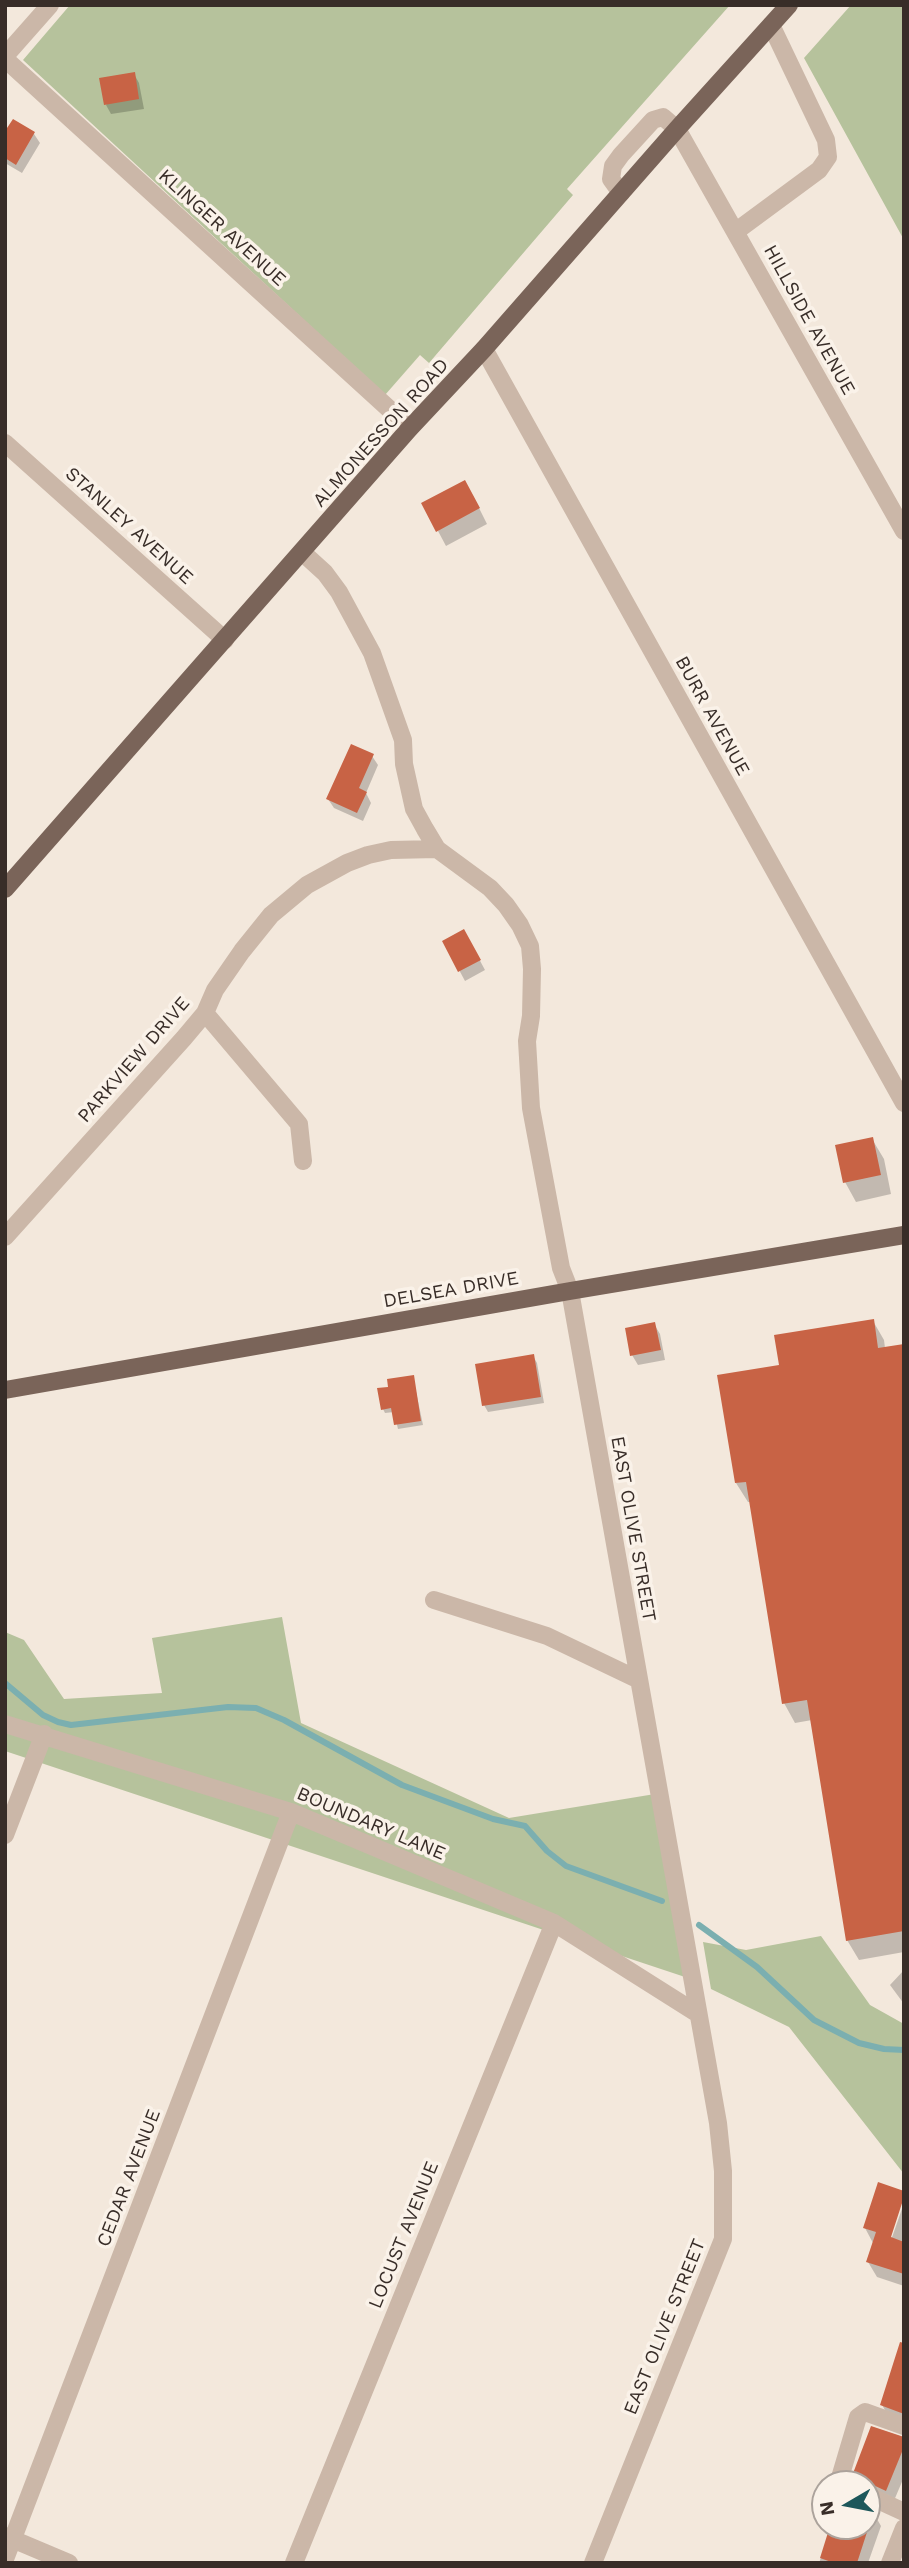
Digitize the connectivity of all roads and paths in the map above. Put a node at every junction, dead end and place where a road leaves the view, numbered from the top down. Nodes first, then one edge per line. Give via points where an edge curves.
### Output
1 (50, 5) edge
2 (789, 5) edge
3 (771, 25) junction
4 (5, 57) edge
5 (677, 129) junction
6 (621, 193) junction
7 (736, 232) junction
8 (484, 349) junction
9 (410, 428) junction
10 (5, 443) edge
11 (904, 531) edge
12 (303, 552) junction
13 (225, 640) junction
14 (438, 849) junction
15 (7, 883) edge
16 (205, 1013) junction
17 (904, 1103) edge
18 (303, 1161) dead end
19 (904, 1235) edge
20 (5, 1237) edge
21 (569, 1291) junction
22 (5, 1390) edge
23 (434, 1601) dead end
24 (639, 1680) junction
25 (5, 1724) edge
26 (44, 1734) junction
27 (291, 1812) junction
28 (5, 1835) edge
29 (554, 1923) junction
30 (698, 2014) junction
31 (904, 2426) edge
32 (842, 2470) edge
33 (881, 2501) edge
34 (904, 2512) edge
35 (904, 2528) edge
36 (9, 2537) edge
37 (5, 2558) edge
38 (69, 2563) edge
39 (294, 2563) edge
40 (593, 2563) edge
41 (890, 2563) edge

1 - 4 street
2 - 3 main road, ALMONESSON ROAD
3 - 5 main road, ALMONESSON ROAD
3 - 7 street via 825,140 828,157 819,170
4 - 9 street, KLINGER AVENUE
5 - 6 main road, ALMONESSON ROAD
5 - 6 street via 663,117 653,120 621,155 611,179
5 - 7 street, HILLSIDE AVENUE
6 - 8 main road, ALMONESSON ROAD
7 - 11 street, HILLSIDE AVENUE
8 - 9 main road, ALMONESSON ROAD
8 - 17 street, BURR AVENUE
9 - 12 main road, ALMONESSON ROAD
10 - 13 street, STANLEY AVENUE
12 - 13 main road, ALMONESSON ROAD
12 - 14 street, EAST OLIVE STREET via 339,592 372,653 403,740 414,809
13 - 15 main road, ALMONESSON ROAD
14 - 16 street, PARKVIEW DRIVE via 368,855 307,885 256,932 215,990
14 - 21 street, EAST OLIVE STREET via 491,888 530,946 527,1041 531,1108
16 - 18 street via 299,1125
16 - 20 street, PARKVIEW DRIVE
19 - 21 main road, DELSEA DRIVE
21 - 22 main road, DELSEA DRIVE
21 - 24 street, EAST OLIVE STREET
23 - 24 street via 547,1636
24 - 30 street, EAST OLIVE STREET
25 - 26 street, BOUNDARY LANE
26 - 27 street, BOUNDARY LANE
26 - 28 street
27 - 29 street, BOUNDARY LANE
27 - 36 street, CEDAR AVENUE
29 - 30 street, BOUNDARY LANE
29 - 39 street, LOCUST AVENUE
30 - 40 street, EAST OLIVE STREET via 718,2123 723,2239
31 - 32 street via 866,2412 858,2417
33 - 34 street
35 - 41 street
36 - 37 street, CEDAR AVENUE
36 - 38 street

